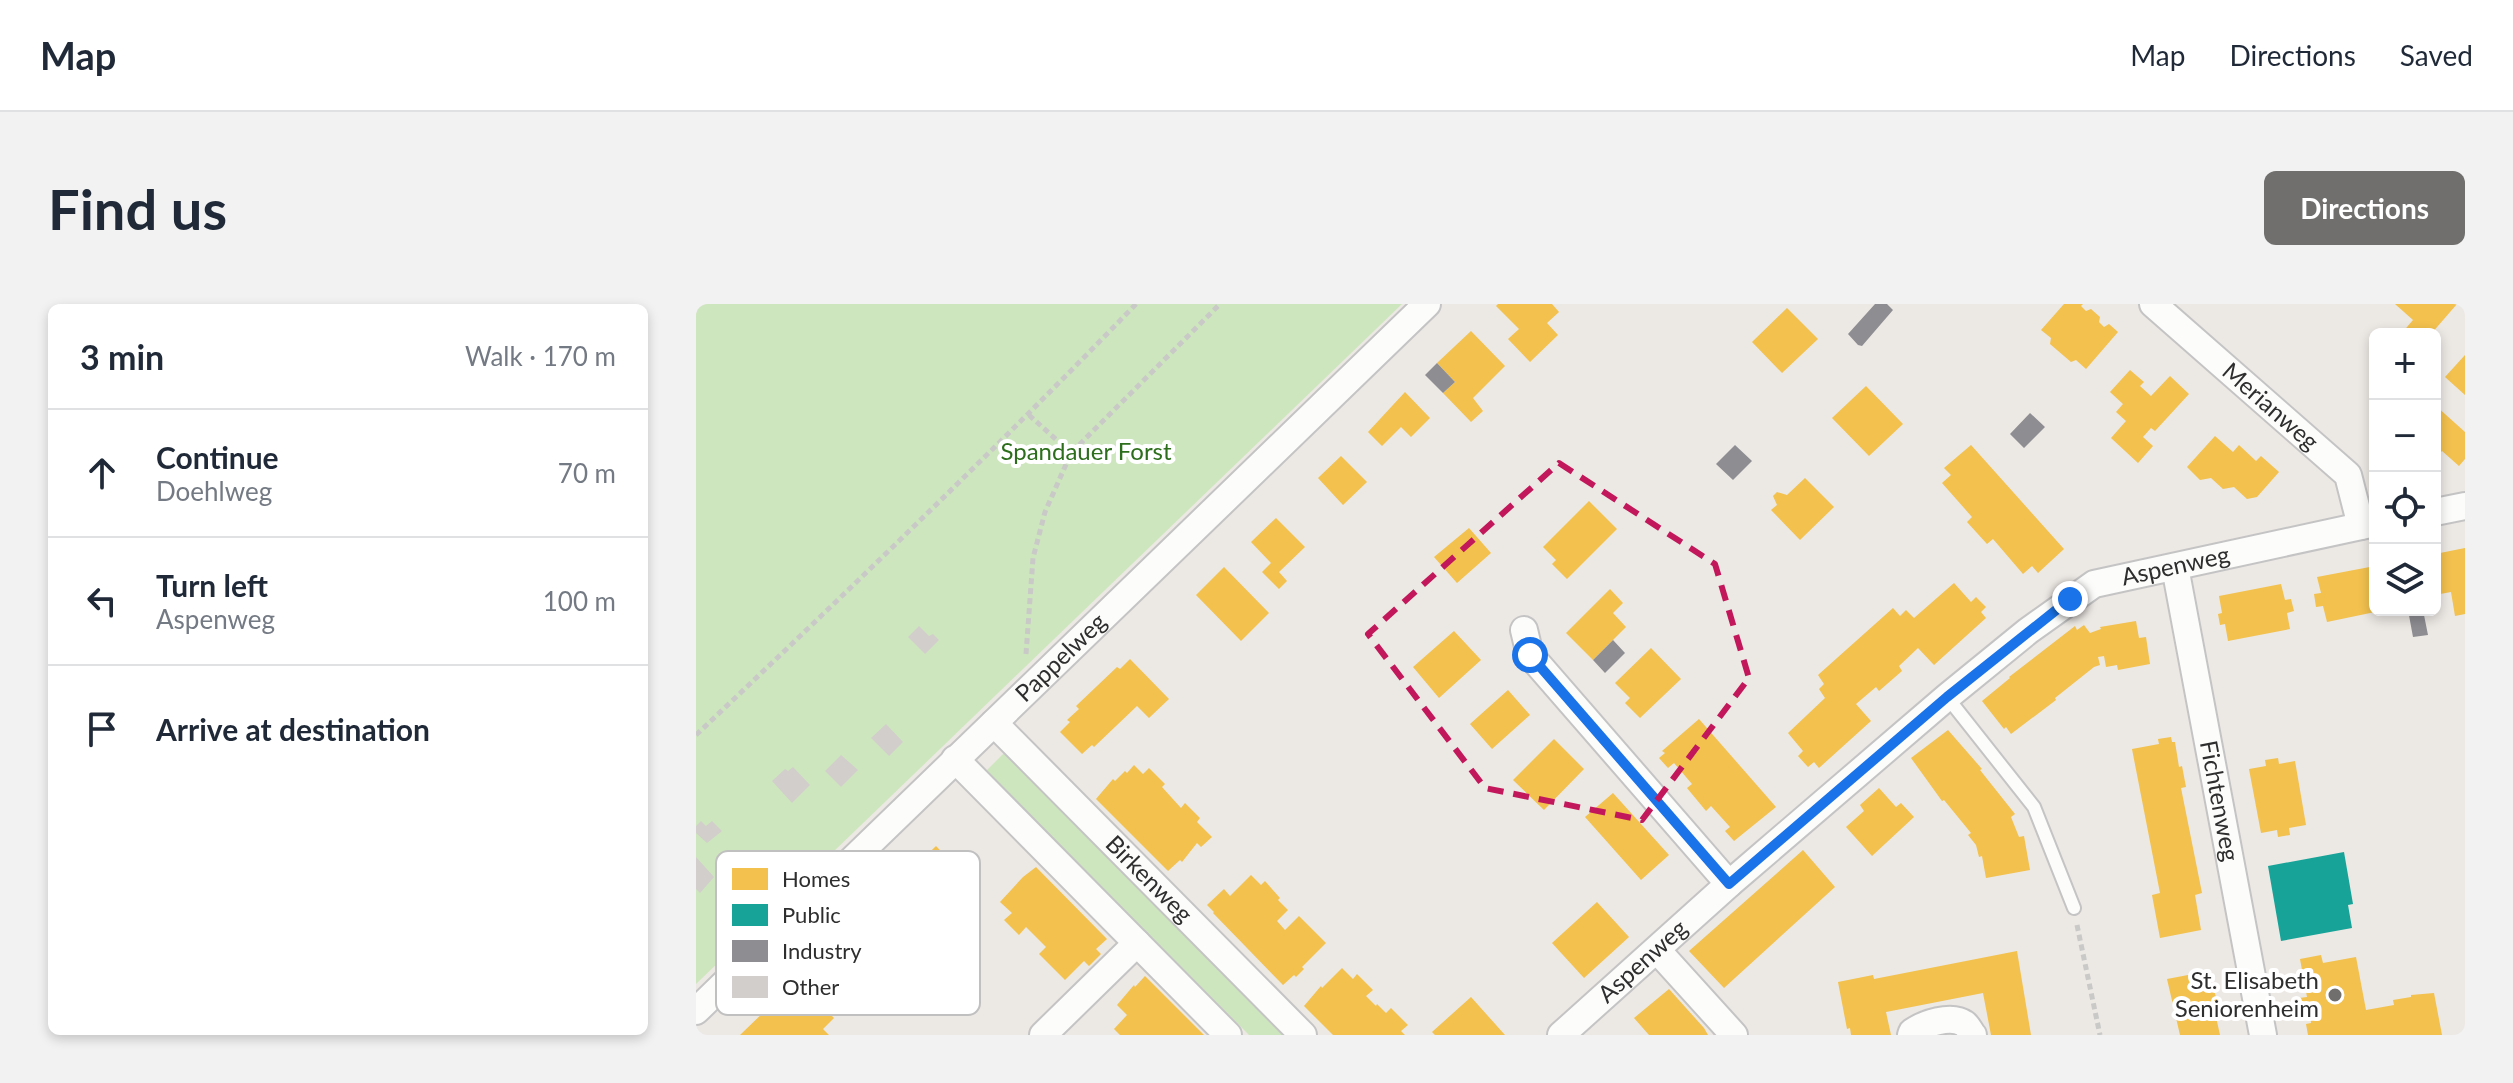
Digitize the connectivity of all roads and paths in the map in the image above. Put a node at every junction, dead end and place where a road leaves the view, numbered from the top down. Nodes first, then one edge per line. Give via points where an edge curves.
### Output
1 (1136, 304) edge
2 (1220, 304) edge
3 (1427, 304) edge
4 (2153, 304) edge
5 (1029, 415) junction
6 (1071, 453) junction
7 (2465, 506) edge
8 (2441, 511) edge
9 (2368, 525) edge
10 (2175, 567) junction
11 (1524, 630) dead end
12 (1023, 695) junction
13 (1947, 697) junction
14 (994, 723) junction
15 (696, 735) edge
16 (955, 759) junction
17 (860, 851) edge
18 (1729, 884) junction
19 (2074, 908) joint
20 (1137, 943) junction
21 (1657, 950) junction
22 (716, 992) edge
23 (696, 1011) edge
24 (1043, 1035) edge
25 (1228, 1035) edge
26 (1303, 1035) edge
27 (1561, 1035) edge
28 (1734, 1035) edge
29 (1911, 1035) edge
30 (1973, 1035) edge
31 (2100, 1035) edge
32 (2263, 1035) edge

1 - 5 path
2 - 6 path
3 - 12 street, Pappelweg
4 - 9 street, Merianweg via 2348,475
5 - 6 path
5 - 15 path
6 - 12 path via 1045,512 1033,558
7 - 8 street
9 - 10 street, Aspenweg
10 - 13 street, Aspenweg via 2094,584
10 - 32 street, Fichtenweg
11 - 18 street via 1530,655
12 - 14 street, Pappelweg
13 - 18 street, Aspenweg
13 - 19 lane via 2034,807
14 - 16 street, Pappelweg
14 - 26 street, Birkenweg
16 - 17 street, Pappelweg
16 - 20 street
18 - 21 street, Aspenweg
19 - 31 path
20 - 24 street
20 - 25 street
21 - 27 street, Aspenweg
21 - 28 street
22 - 23 street, Pappelweg
29 - 30 street via 1922,1025 1953,1020 1966,1024

